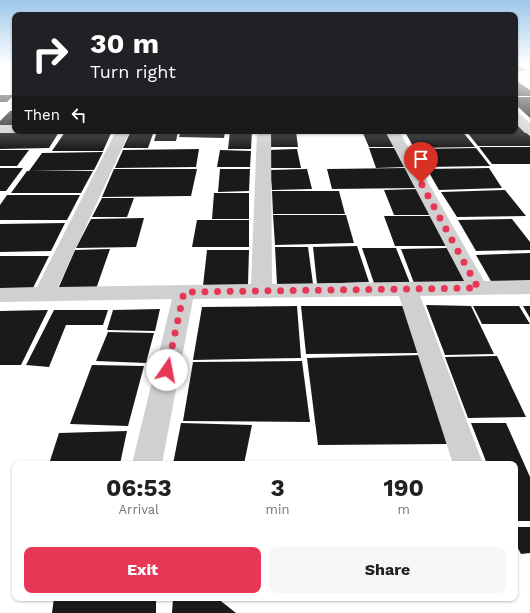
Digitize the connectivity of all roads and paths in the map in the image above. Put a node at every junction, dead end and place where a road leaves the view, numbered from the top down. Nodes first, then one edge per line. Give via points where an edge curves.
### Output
1 (518, 119) edge
2 (0, 129) edge
3 (12, 129) edge
4 (530, 130) edge
5 (122, 134) edge
6 (264, 134) edge
7 (394, 134) edge
8 (530, 287) edge
9 (478, 288) junction
10 (407, 289) junction
11 (261, 291) junction
12 (184, 292) junction
13 (0, 295) edge
14 (44, 295) junction
15 (148, 461) edge
16 (467, 461) edge

1 - 4 street
2 - 3 street
5 - 14 street
6 - 11 street
7 - 9 street
8 - 9 street
9 - 10 street
10 - 11 street
10 - 16 street
11 - 12 street
12 - 14 street
12 - 15 street
13 - 14 street

